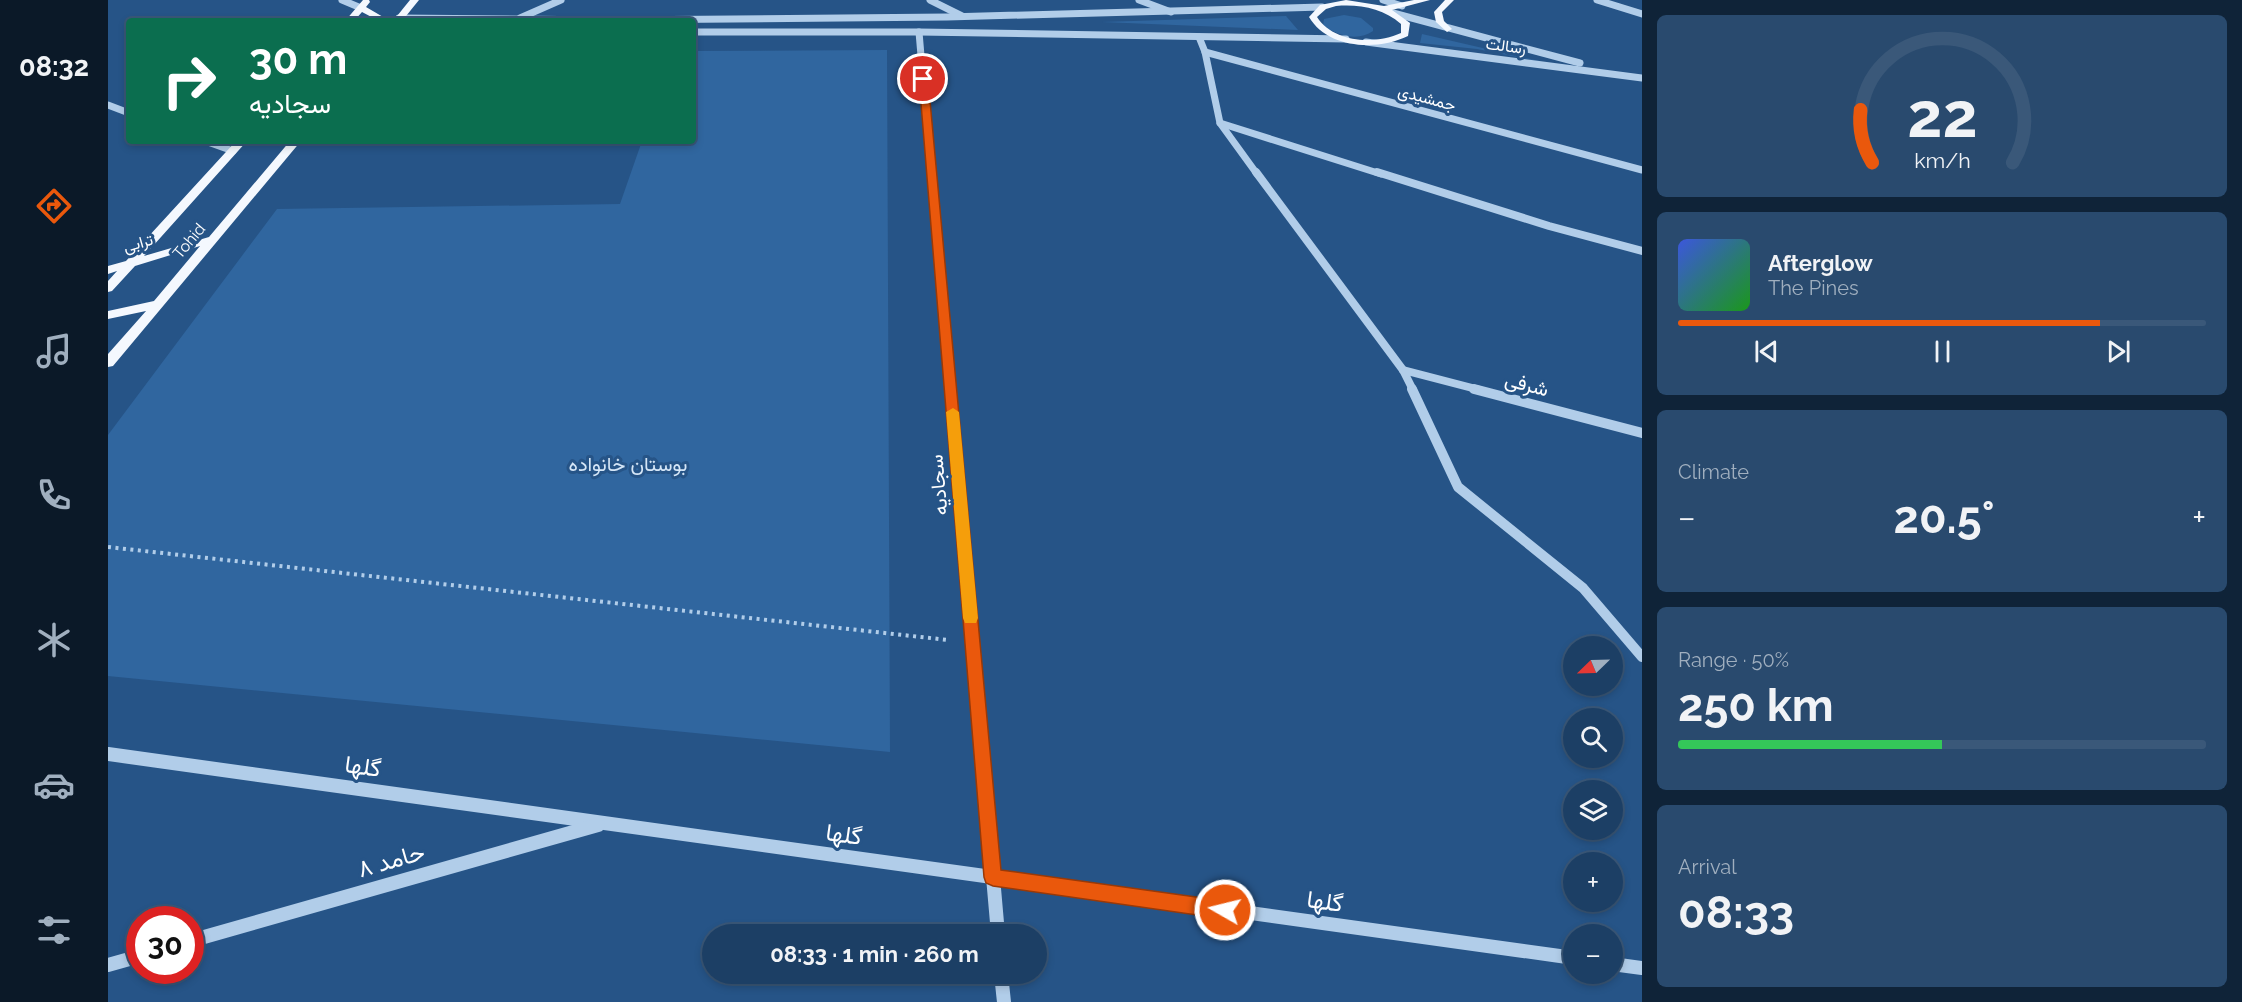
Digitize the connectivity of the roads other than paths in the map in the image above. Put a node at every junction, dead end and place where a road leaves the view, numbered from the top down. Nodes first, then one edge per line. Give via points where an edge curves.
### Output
1 (342, 0) edge
2 (368, 0) edge
3 (415, 0) edge
4 (561, 0) edge
5 (930, 0) edge
6 (1139, 0) edge
7 (1150, 0) edge
8 (1426, 0) edge
9 (1450, 0) edge
10 (1597, 0) edge
11 (1345, 2) edge
12 (1322, 7) junction
13 (1387, 7) edge
14 (361, 8) junction
15 (1177, 14) junction
16 (1642, 14) edge
17 (964, 17) junction
18 (352, 18) edge
19 (380, 18) edge
20 (400, 18) edge
21 (520, 18) edge
22 (696, 19) edge
23 (1447, 30) junction
24 (696, 32) edge
25 (919, 32) junction
26 (1198, 37) junction
27 (1346, 39) junction
28 (1366, 42) junction
29 (1205, 52) junction
30 (1624, 74) junction
31 (1642, 78) edge
32 (108, 105) edge
33 (126, 112) edge
34 (1220, 123) junction
35 (214, 144) edge
36 (239, 144) edge
37 (293, 144) edge
38 (233, 151) junction
39 (1642, 170) edge
40 (213, 239) junction
41 (1642, 251) edge
42 (134, 261) junction
43 (108, 270) edge
44 (108, 288) edge
45 (158, 304) junction
46 (108, 315) edge
47 (108, 363) edge
48 (1403, 370) junction
49 (1642, 433) edge
50 (1642, 657) edge
51 (108, 753) edge
52 (604, 823) junction
53 (993, 877) junction
54 (997, 924) edge
55 (204, 937) edge
56 (1563, 956) edge
57 (126, 960) edge
58 (108, 965) edge
59 (1623, 965) edge
60 (1642, 968) edge
61 (1002, 984) edge
62 (1004, 1002) edge

1 - 14 street
2 - 14 main road
3 - 20 main road
4 - 21 street
5 - 17 street
6 - 15 street
7 - 15 street
8 - 13 main road
9 - 23 main road via 1438,12
10 - 16 street
11 - 12 main road
11 - 13 main road
12 - 15 street
12 - 27 main road via 1313,17 1315,23
13 - 23 street
13 - 28 main road via 1406,23 1406,34 1390,41
14 - 18 main road
14 - 19 main road
15 - 17 street
17 - 22 street
23 - 30 street
24 - 25 street
25 - 26 street
25 - 53 street, سجادیه
26 - 27 street
26 - 29 street
27 - 28 main road
28 - 30 street, رسالت
29 - 34 street
29 - 39 street, جمشیدی
30 - 31 street, رسالت
32 - 33 street
34 - 41 street via 1549,226
34 - 48 street
35 - 38 street
36 - 38 main road, Tohid
37 - 40 main road, Tohid
38 - 42 main road, Tohid
40 - 42 main road, ترابی
40 - 45 main road, Tohid
42 - 43 main road, ترابی
42 - 44 main road, Tohid
45 - 46 main road
45 - 47 main road, Tohid
48 - 49 street, شرفی
48 - 50 street via 1458,487 1583,588
51 - 52 street, گلها
52 - 53 street, گلها
52 - 55 street, حامد ۸
53 - 54 street, سجادیه
53 - 56 street, گلها
57 - 58 street
59 - 60 street
61 - 62 street

